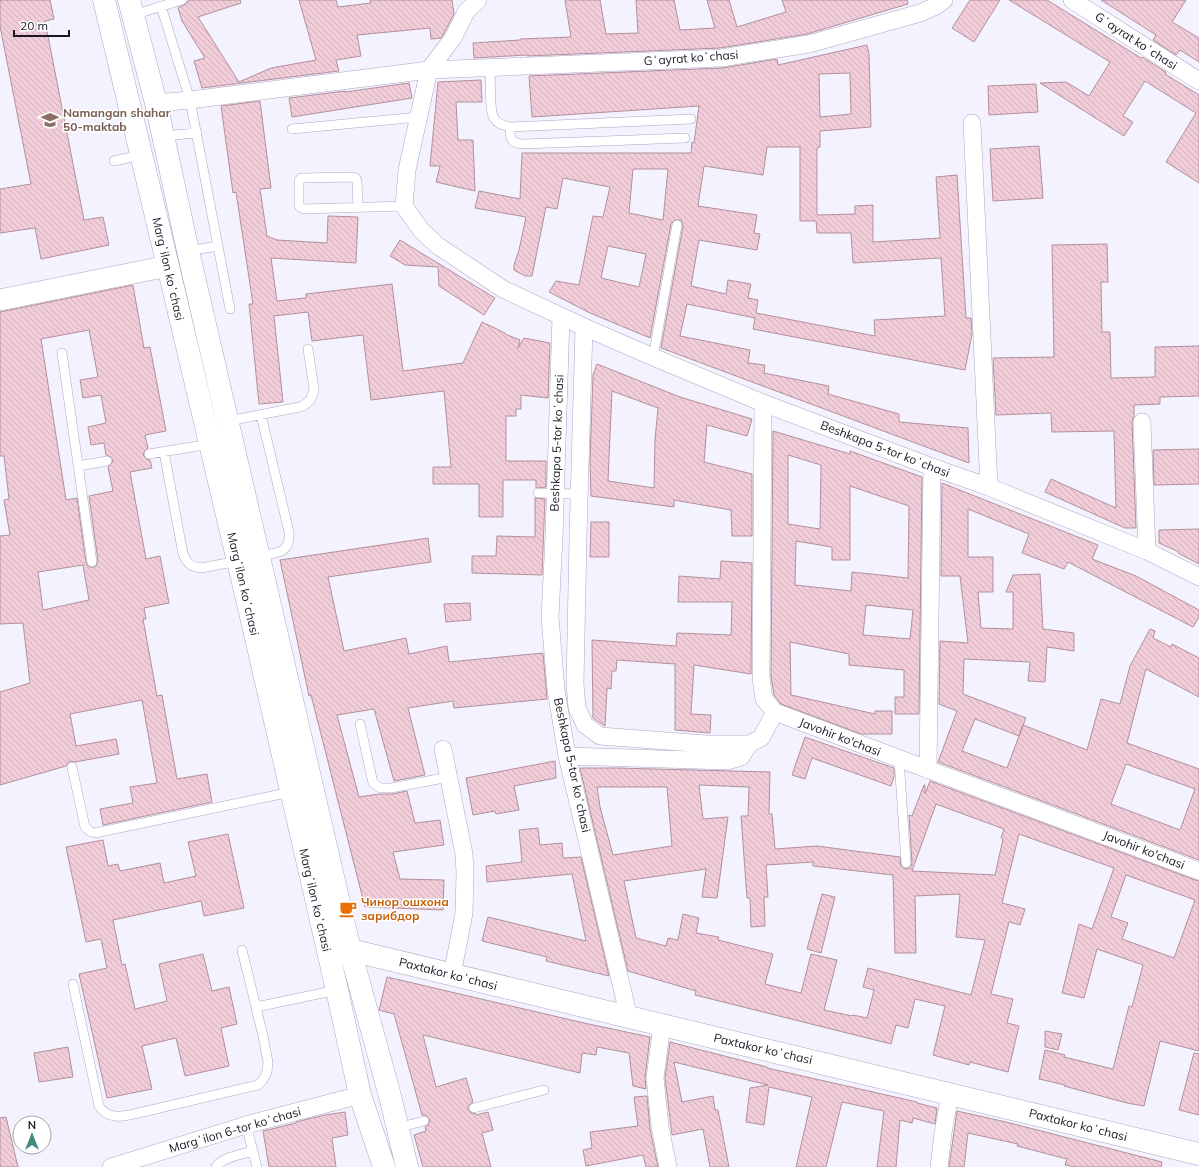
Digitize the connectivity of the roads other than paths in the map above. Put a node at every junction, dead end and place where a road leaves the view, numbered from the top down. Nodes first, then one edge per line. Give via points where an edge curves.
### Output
1 (104, 0) edge
2 (182, 0) edge
3 (478, 0) edge
4 (944, 0) edge
5 (1072, 0) edge
6 (161, 6) junction
7 (131, 8) edge
8 (490, 68) junction
9 (429, 70) junction
10 (1199, 82) edge
11 (190, 100) junction
12 (156, 103) junction
13 (419, 117) junction
14 (690, 119) dead end
15 (972, 123) dead end
16 (510, 127) junction
17 (292, 129) dead end
18 (196, 133) junction
19 (163, 136) junction
20 (685, 138) dead end
21 (141, 155) junction
22 (114, 161) dead end
23 (404, 206) junction
24 (358, 207) junction
25 (677, 225) dead end
26 (218, 246) junction
27 (188, 251) junction
28 (168, 266) junction
29 (0, 300) edge
30 (230, 309) dead end
31 (561, 316) junction
32 (584, 327) junction
33 (308, 349) dead end
34 (62, 353) dead end
35 (653, 357) junction
36 (763, 403) junction
37 (261, 415) junction
38 (228, 421) junction
39 (1142, 422) dead end
40 (210, 444) junction
41 (164, 452) junction
42 (149, 454) dead end
43 (108, 461) dead end
44 (78, 466) junction
45 (932, 467) junction
46 (989, 487) junction
47 (538, 493) dead end
48 (555, 493) junction
49 (579, 494) junction
50 (1147, 551) junction
51 (259, 556) junction
52 (238, 561) junction
53 (92, 562) dead end
54 (1199, 577) edge
55 (775, 712) junction
56 (360, 724) dead end
57 (750, 744) junction
58 (443, 749) dead end
59 (567, 756) junction
60 (899, 760) junction
61 (72, 768) dead end
62 (928, 770) junction
63 (449, 777) junction
64 (291, 792) junction
65 (906, 863) dead end
66 (1199, 871) edge
67 (242, 950) dead end
68 (350, 950) junction
69 (327, 951) junction
70 (452, 975) junction
71 (73, 984) dead end
72 (337, 990) junction
73 (256, 1007) junction
74 (629, 1018) junction
75 (662, 1025) junction
76 (544, 1090) dead end
77 (950, 1094) junction
78 (360, 1095) junction
79 (474, 1108) dead end
80 (424, 1121) dead end
81 (246, 1125) junction
82 (398, 1128) junction
83 (253, 1151) junction
84 (1199, 1154) edge
85 (111, 1167) edge
86 (216, 1167) edge
87 (257, 1167) edge
88 (384, 1167) edge
89 (407, 1167) edge
90 (668, 1167) edge
91 (939, 1167) edge

1 - 21 main road, Margʻilon koʻchasi
2 - 6 lane
3 - 9 street via 466,12 453,38
4 - 8 street, Gʻayrat koʻchasi via 920,13 809,44 735,56
5 - 10 street, Gʻayrat koʻchasi
6 - 7 lane
6 - 11 lane
7 - 12 main road, Margʻilon koʻchasi
8 - 9 street, Gʻayrat koʻchasi
8 - 16 lane via 493,118 500,125
9 - 11 street, Gʻayrat koʻchasi
9 - 13 street
11 - 12 street, Gʻayrat koʻchasi
11 - 18 lane
12 - 19 main road, Margʻilon koʻchasi
13 - 17 lane
13 - 23 street via 407,170
14 - 16 lane
15 - 46 street
16 - 20 lane via 510,137 516,144
18 - 19 lane
18 - 26 lane
19 - 27 main road, Margʻilon koʻchasi
21 - 22 lane
21 - 28 main road, Margʻilon koʻchasi
23 - 24 lane
23 - 31 street, Beshkapa 5-tor koʻchasi via 421,230 438,246 503,288
24 - 24 lane via 300,207 299,181 301,178 356,178
25 - 35 lane
26 - 27 lane
26 - 30 lane
27 - 38 main road, Margʻilon koʻchasi
28 - 29 street
28 - 40 main road, Margʻilon koʻchasi
31 - 32 street, Beshkapa 5-tor koʻchasi
31 - 48 street, Beshkapa 5-tor koʻchasi
32 - 35 street, Beshkapa 5-tor koʻchasi
32 - 49 street
33 - 37 lane via 313,396 300,407
34 - 44 lane
35 - 36 street, Beshkapa 5-tor koʻchasi
36 - 45 street, Beshkapa 5-tor koʻchasi
36 - 55 street via 761,677 764,699
37 - 38 lane
37 - 51 lane via 290,540 281,552
38 - 51 main road, Margʻilon koʻchasi
39 - 50 street
40 - 41 lane
40 - 52 main road, Margʻilon koʻchasi
41 - 42 lane
41 - 52 lane via 186,560 196,568
43 - 44 lane
44 - 53 lane
45 - 46 street, Beshkapa 5-tor koʻchasi
45 - 62 street
46 - 50 street, Beshkapa 5-tor koʻchasi
47 - 48 lane
48 - 49 lane
48 - 59 street, Beshkapa 5-tor koʻchasi via 550,617 556,690
49 - 57 street via 575,684 577,708 585,725 600,736 706,744
50 - 54 street, Beshkapa 5-tor koʻchasi
51 - 68 main road, Margʻilon koʻchasi
52 - 64 main road, Margʻilon koʻchasi
55 - 57 street via 761,738
55 - 60 street, Javohir ko'chasi
56 - 63 lane via 373,783 380,788
57 - 59 street via 741,757 727,761
58 - 63 street
59 - 74 street, Beshkapa 5-tor koʻchasi
60 - 62 street, Javohir ko'chasi
60 - 65 lane
61 - 64 lane via 85,827 95,833
62 - 66 street, Javohir ko'chasi
63 - 70 street via 464,854 465,873 464,913
64 - 69 main road, Margʻilon koʻchasi
67 - 73 lane
68 - 69 main road, Paxtakor koʻchasi
68 - 70 main road, Paxtakor koʻchasi
68 - 82 main road, Margʻilon koʻchasi
69 - 72 main road, Margʻilon koʻchasi
70 - 74 main road, Paxtakor koʻchasi
71 - 73 lane via 99,1106 104,1113 115,1117 258,1085 267,1072 268,1062
72 - 73 lane
72 - 78 main road, Margʻilon koʻchasi
74 - 75 main road, Paxtakor koʻchasi
75 - 77 main road, Paxtakor koʻchasi
75 - 90 street via 655,1078 660,1127
76 - 79 lane
77 - 84 main road, Paxtakor koʻchasi
77 - 91 street
78 - 81 street, Margʻilon 6-tor koʻchasi
78 - 88 main road, Margʻilon koʻchasi
80 - 82 lane
81 - 83 lane
81 - 85 street, Margʻilon 6-tor koʻchasi
82 - 89 main road, Margʻilon koʻchasi
83 - 86 lane via 223,1161
83 - 87 lane

